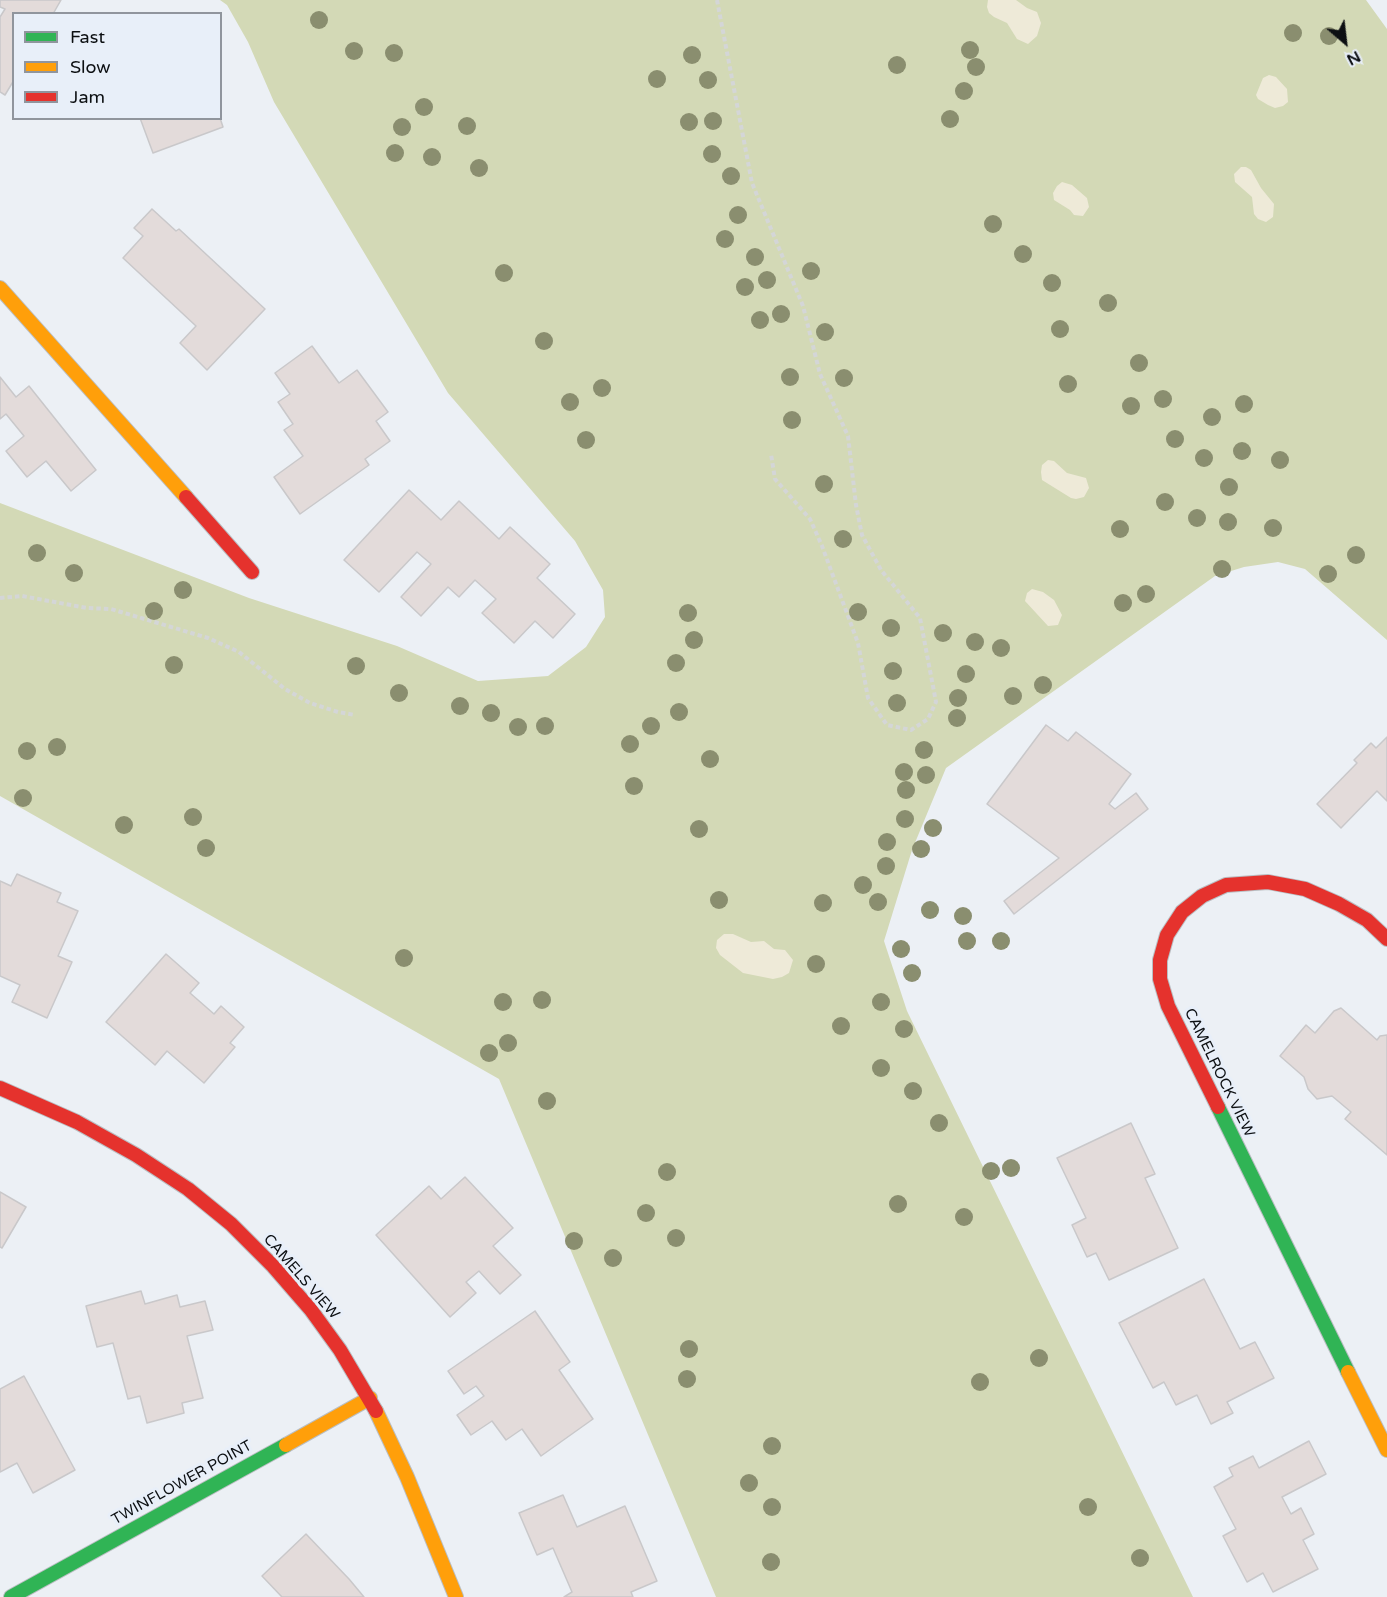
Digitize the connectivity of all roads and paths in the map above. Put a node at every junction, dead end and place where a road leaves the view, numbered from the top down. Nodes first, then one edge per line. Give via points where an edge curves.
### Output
1 (717, 0) edge
2 (0, 288) edge
3 (771, 454) dead end
4 (252, 572) dead end
5 (0, 598) edge
6 (355, 715) dead end
7 (1387, 939) edge
8 (0, 1088) edge
9 (370, 1398) junction
10 (1387, 1450) edge
11 (11, 1597) edge
12 (456, 1597) edge

1 - 3 path via 752,183 803,306 820,374 848,436 862,535 881,570 920,618 936,702 928,719 911,730 887,725 868,698 858,643 822,546 810,519 776,479
2 - 4 street
5 - 6 path via 22,596 111,609 208,638 239,652 285,689 310,703
7 - 10 street, CAMELROCK VIEW via 1367,920 1305,889 1268,882 1226,885 1202,896 1182,912 1167,935 1160,979 1168,1006
8 - 9 street, CAMELS VIEW via 77,1122 136,1155 231,1224 311,1310
9 - 11 street, TWINFLOWER POINT
9 - 12 street, CAMELS VIEW

